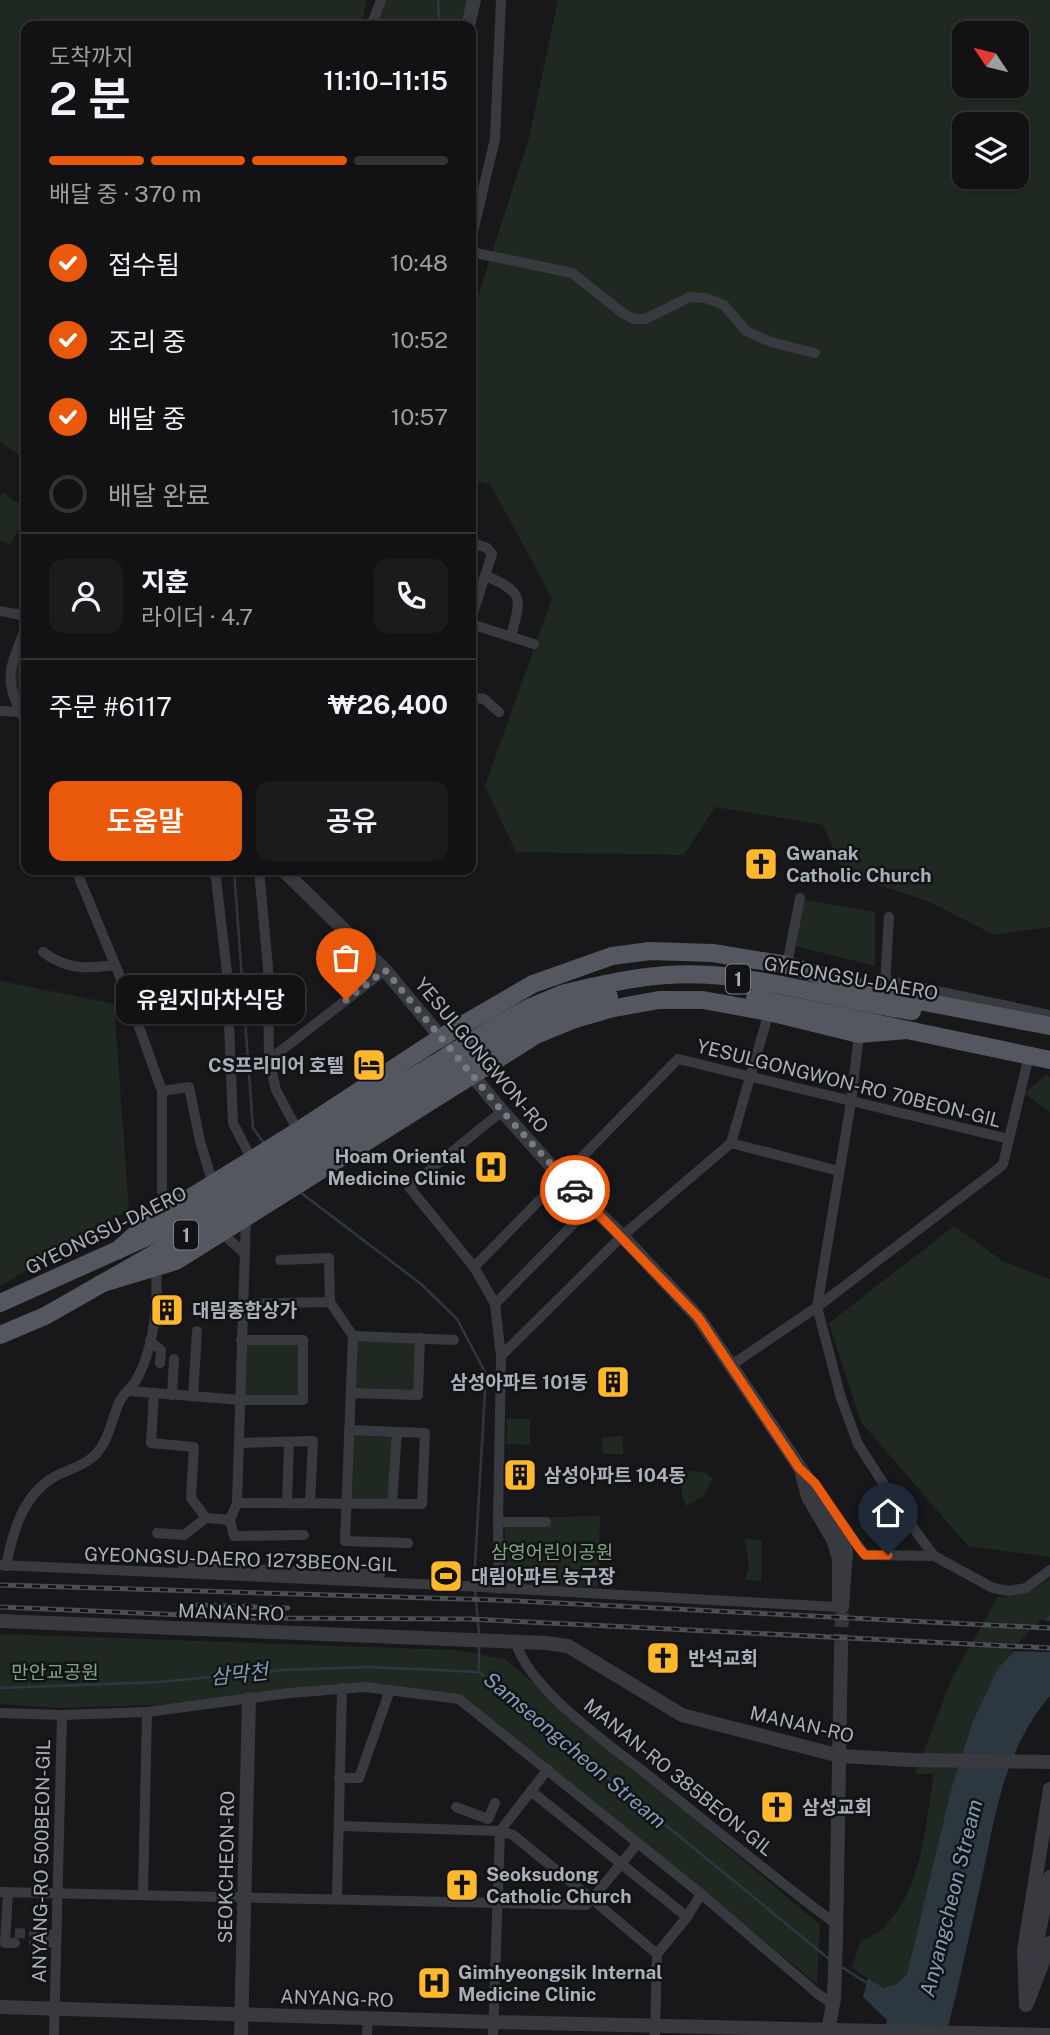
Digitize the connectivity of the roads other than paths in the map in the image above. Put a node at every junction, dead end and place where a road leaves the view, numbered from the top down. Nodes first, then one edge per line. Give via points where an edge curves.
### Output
1 (381, 0) edge
2 (474, 0) edge
3 (501, 0) edge
4 (372, 21) edge
5 (469, 21) edge
6 (476, 219) edge
7 (476, 253) edge
8 (815, 353) dead end
9 (476, 544) edge
10 (486, 576) junction
11 (476, 607) edge
12 (0, 611) edge
13 (21, 615) edge
14 (476, 624) edge
15 (511, 636) junction
16 (21, 642) edge
17 (534, 644) dead end
18 (476, 698) edge
19 (0, 711) edge
20 (20, 712) joint
21 (499, 712) dead end
22 (78, 875) edge
23 (216, 875) edge
24 (259, 875) edge
25 (288, 875) edge
26 (800, 898) dead end
27 (889, 917) dead end
28 (43, 952) dead end
29 (115, 965) junction
30 (787, 965) junction
31 (385, 970) junction
32 (886, 990) junction
33 (128, 996) junction
34 (230, 998) junction
35 (565, 1001) junction
36 (914, 1011) junction
37 (769, 1012) junction
38 (1050, 1015) edge
39 (1050, 1026) edge
40 (907, 1030) junction
41 (859, 1034) junction
42 (1050, 1037) edge
43 (440, 1038) junction
44 (1029, 1056) junction
45 (269, 1060) junction
46 (1050, 1060) edge
47 (473, 1076) junction
48 (750, 1076) junction
49 (162, 1091) junction
50 (851, 1102) junction
51 (502, 1111) junction
52 (294, 1134) junction
53 (1009, 1139) junction
54 (731, 1143) junction
55 (261, 1167) junction
56 (839, 1171) junction
57 (562, 1177) junction
58 (213, 1184) junction
59 (591, 1206) junction
60 (168, 1211) junction
61 (246, 1217) junction
62 (221, 1233) junction
63 (622, 1236) junction
64 (118, 1250) junction
65 (245, 1254) junction
66 (280, 1260) dead end
67 (156, 1267) junction
68 (474, 1267) junction
69 (100, 1284) junction
70 (0, 1303) edge
71 (330, 1303) junction
72 (244, 1304) junction
73 (495, 1304) junction
74 (817, 1307) junction
75 (197, 1331) dead end
76 (0, 1335) edge
77 (353, 1336) junction
78 (420, 1338) junction
79 (241, 1340) junction
80 (454, 1340) dead end
81 (150, 1341) junction
82 (501, 1356) junction
83 (174, 1359) dead end
84 (160, 1363) dead end
85 (730, 1366) junction
86 (129, 1391) junction
87 (351, 1393) junction
88 (154, 1394) junction
89 (172, 1395) junction
90 (193, 1397) junction
91 (241, 1400) junction
92 (349, 1430) junction
93 (397, 1432) junction
94 (289, 1442) junction
95 (239, 1443) junction
96 (799, 1468) junction
97 (237, 1503) junction
98 (287, 1503) junction
99 (310, 1503) junction
100 (346, 1503) junction
101 (393, 1503) junction
102 (206, 1518) junction
103 (230, 1520) junction
104 (498, 1522) junction
105 (546, 1522) dead end
106 (157, 1534) dead end
107 (304, 1535) dead end
108 (408, 1544) dead end
109 (934, 1556) junction
110 (3, 1566) edge
111 (183, 1567) dead end
112 (1050, 1570) edge
113 (380, 1574) dead end
114 (334, 1577) junction
115 (497, 1589) junction
116 (842, 1607) tunnel mouth
117 (0, 1621) edge
118 (516, 1643) junction
119 (841, 1648) tunnel mouth
120 (342, 1688) junction
121 (390, 1690) junction
122 (249, 1699) junction
123 (0, 1713) edge
124 (147, 1713) junction
125 (62, 1715) junction
126 (840, 1756) junction
127 (1049, 1762) edge
128 (548, 1769) junction
129 (339, 1778) junction
130 (1050, 1789) edge
131 (531, 1791) junction
132 (495, 1803) dead end
133 (456, 1807) dead end
134 (339, 1826) junction
135 (500, 1831) junction
136 (638, 1843) junction
137 (621, 1864) junction
138 (1050, 1877) edge
139 (4, 1892) edge
140 (57, 1892) junction
141 (143, 1894) junction
142 (701, 1894) junction
143 (245, 1896) junction
144 (337, 1898) junction
145 (592, 1899) junction
146 (496, 1904) junction
147 (3, 1917) edge
148 (687, 1917) junction
149 (836, 1931) junction
150 (12, 1936) dead end
151 (55, 1938) junction
152 (34, 1939) tunnel mouth
153 (657, 1954) junction
154 (1045, 1954) edge
155 (833, 2002) junction
156 (1026, 2005) junction
157 (0, 2007) edge
158 (55, 2008) junction
159 (242, 2015) junction
160 (368, 2018) junction
161 (493, 2029) edge
162 (655, 2030) edge
163 (827, 2032) edge
164 (1021, 2034) edge
165 (54, 2035) edge
166 (241, 2035) edge
167 (367, 2035) edge
168 (1050, 2035) edge

1 - 4 street
2 - 5 street
3 - 6 street via 495,139
7 - 8 street via 572,273 634,319 645,319 690,297 706,298 724,305 746,331
9 - 10 street via 492,555
10 - 11 street
10 - 15 street via 508,586 519,601
12 - 13 street
14 - 15 street
15 - 17 street
16 - 20 street via 9,678
18 - 21 street
19 - 20 street
22 - 29 street
23 - 34 street
24 - 45 street via 268,968
25 - 31 street, YESULGONGWON-RO
26 - 30 street
27 - 32 street
28 - 29 street via 79,969
29 - 33 street
30 - 32 main road
30 - 43 main road via 713,953 650,951 612,956 533,984
31 - 43 street, YESULGONGWON-RO
31 - 45 street
32 - 36 main road
32 - 38 street
32 - 39 main road
33 - 34 street
33 - 49 street
34 - 55 street via 233,1122
35 - 36 main road, GYEONGSU-DAERO / 1 via 618,980 710,975
35 - 40 main road, GYEONGSU-DAERO / 1 via 652,991 706,992 774,1001
35 - 55 main road, 1, bridge via 509,1036
36 - 42 main road, GYEONGSU-DAERO / 1
37 - 41 main road
37 - 47 main road via 703,1000 628,1005 536,1035
37 - 48 street
40 - 41 main road
40 - 44 main road, GYEONGSU-DAERO / 1
41 - 50 street
43 - 47 street, YESULGONGWON-RO
43 - 52 main road
44 - 46 main road, GYEONGSU-DAERO / 1
44 - 53 street
45 - 52 street
47 - 51 street, YESULGONGWON-RO
47 - 61 main road
48 - 50 street, YESULGONGWON-RO 70BEON-GIL
48 - 54 street
48 - 57 street, YESULGONGWON-RO 70BEON-GIL via 678,1059
49 - 58 street via 189,1087
49 - 60 street via 162,1191
50 - 53 street, YESULGONGWON-RO 70BEON-GIL
50 - 56 street
51 - 57 street, YESULGONGWON-RO
51 - 68 street via 409,1187
52 - 55 main road
53 - 74 street via 999,1168
54 - 56 street
54 - 63 street
55 - 58 main road
55 - 64 main road, GYEONGSU-DAERO / 1 via 169,1227
55 - 69 main road, GYEONGSU-DAERO / 1 via 175,1242
56 - 74 street
57 - 59 street, YESULGONGWON-RO
57 - 68 street
58 - 60 main road
59 - 63 street, YESULGONGWON-RO
59 - 73 street
60 - 64 main road
61 - 62 main road
61 - 65 street
62 - 65 street
62 - 67 main road via 176,1261
63 - 82 street
63 - 85 street, YESULGONGWON-RO via 698,1317
64 - 70 main road, GYEONGSU-DAERO / 1
65 - 72 street
66 - 71 street via 329,1258
67 - 69 main road
67 - 81 street via 158,1301
68 - 73 street
69 - 76 main road, GYEONGSU-DAERO / 1 via 45,1316
71 - 72 street
71 - 77 street
72 - 79 street
73 - 82 street
74 - 85 street
74 - 109 street via 858,1444
75 - 90 street
77 - 78 street
77 - 87 street
78 - 80 street
78 - 87 street via 418,1395
79 - 91 street
79 - 91 street via 303,1340 303,1388 303,1400
81 - 84 street via 160,1350
81 - 86 street
82 - 104 street
83 - 89 street
85 - 96 street, YESULGONGWON-RO
86 - 88 street
86 - 110 street via 120,1399 106,1440 96,1454 32,1495
87 - 92 street
88 - 89 street
88 - 102 street via 151,1443 194,1447 191,1498
89 - 90 street
90 - 91 street
91 - 95 street
92 - 93 street
92 - 100 street
93 - 101 street
93 - 101 street via 425,1433 422,1504
94 - 95 street
94 - 98 street
94 - 99 street via 313,1441
95 - 97 street
96 - 109 street via 815,1483 865,1555
96 - 115 street, GYEONGSU-DAERO 1273BEON-GIL via 806,1497 837,1559 836,1607
96 - 116 street, YESULGONGWON-RO via 846,1552
97 - 98 street
97 - 103 street
98 - 99 street
99 - 100 street
100 - 101 street
100 - 108 street via 345,1541
102 - 103 street
102 - 106 street via 184,1535
103 - 107 street via 234,1535
104 - 105 street
104 - 115 street
109 - 112 street via 993,1588 1009,1591 1026,1588
110 - 114 street, GYEONGSU-DAERO 1273BEON-GIL
111 - 114 street
113 - 114 street
114 - 115 street, GYEONGSU-DAERO 1273BEON-GIL
117 - 118 street, MANAN-RO
118 - 126 street, MANAN-RO via 568,1646 682,1715
118 - 149 street, MANAN-RO 385BEON-GIL via 524,1663 556,1700
119 - 126 street
120 - 121 street
120 - 122 street
120 - 129 street
121 - 128 street via 459,1699
121 - 129 street via 359,1778
122 - 124 street
122 - 143 street, SEOKCHEON-RO
123 - 125 street
124 - 125 street
124 - 141 street
125 - 140 street, ANYANG-RO 500BEON-GIL
126 - 127 street, MANAN-RO
126 - 149 street
128 - 131 street
128 - 136 street
129 - 134 street
130 - 156 street via 1024,1950
131 - 135 street
131 - 137 street
132 - 133 street via 488,1819
134 - 135 street
134 - 144 street
135 - 145 street via 513,1835
135 - 146 street
136 - 137 street
136 - 142 street
137 - 145 street
137 - 148 street
138 - 154 street
139 - 140 street
139 - 147 street
140 - 141 street
140 - 151 street, ANYANG-RO 500BEON-GIL
141 - 143 street
142 - 148 street
142 - 155 street
143 - 144 street
143 - 159 street, SEOKCHEON-RO
144 - 146 street
145 - 146 street via 586,1905
145 - 153 street
146 - 161 street
147 - 150 street
148 - 153 street
149 - 155 street
151 - 152 street
151 - 158 street, ANYANG-RO 500BEON-GIL
153 - 162 street
154 - 156 street
155 - 163 street
156 - 164 street
157 - 158 street, ANYANG-RO
158 - 159 street, ANYANG-RO
158 - 165 street, ANYANG-RO 500BEON-GIL
159 - 160 street, ANYANG-RO
159 - 166 street, SEOKCHEON-RO
160 - 161 street, ANYANG-RO
160 - 167 street
161 - 162 street, ANYANG-RO
162 - 163 street, ANYANG-RO
163 - 164 street, ANYANG-RO
164 - 168 street, ANYANG-RO

